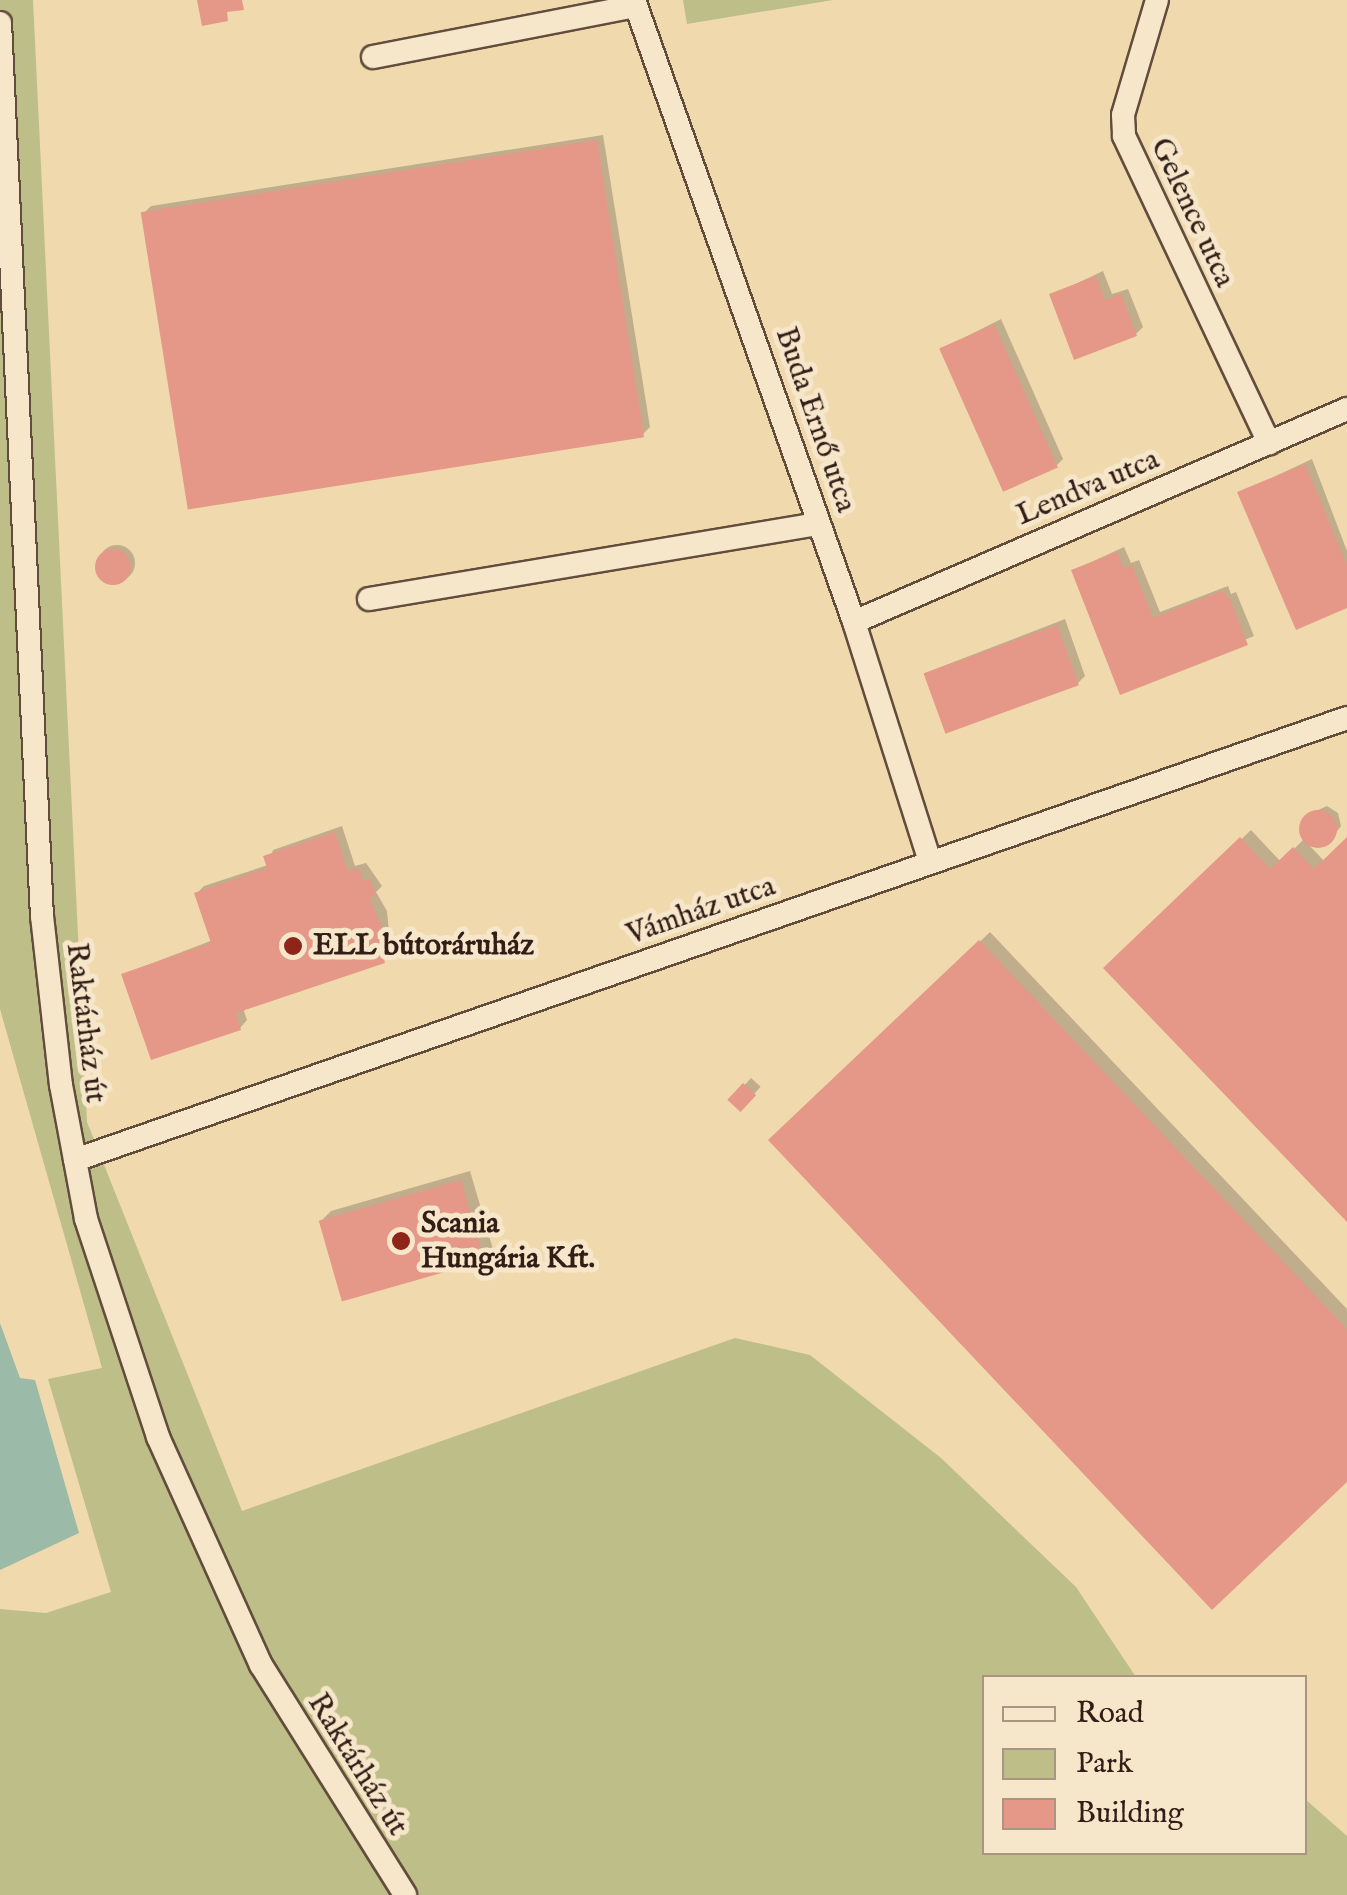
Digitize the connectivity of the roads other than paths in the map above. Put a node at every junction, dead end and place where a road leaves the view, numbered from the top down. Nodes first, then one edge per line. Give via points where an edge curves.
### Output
1 (1158, 0) edge
2 (635, 3) edge
3 (0, 23) edge
4 (373, 57) dead end
5 (1347, 409) edge
6 (1269, 443) junction
7 (818, 524) junction
8 (369, 599) dead end
9 (854, 622) junction
10 (1347, 718) edge
11 (930, 862) junction
12 (75, 1160) junction
13 (405, 1895) edge

1 - 6 street, Gelence utca via 1124,115 1126,146
2 - 4 street
2 - 7 street, Buda Ernő utca
3 - 12 street, Raktárház út via 36,822 48,994
5 - 6 street, Lendva utca
6 - 9 street, Lendva utca
7 - 8 street
7 - 9 street, Buda Ernő utca
9 - 11 street, Buda Ernő utca
10 - 11 street, Vámház utca
11 - 12 street, Vámház utca
12 - 13 street, Raktárház út via 128,1358 194,1522 261,1666

